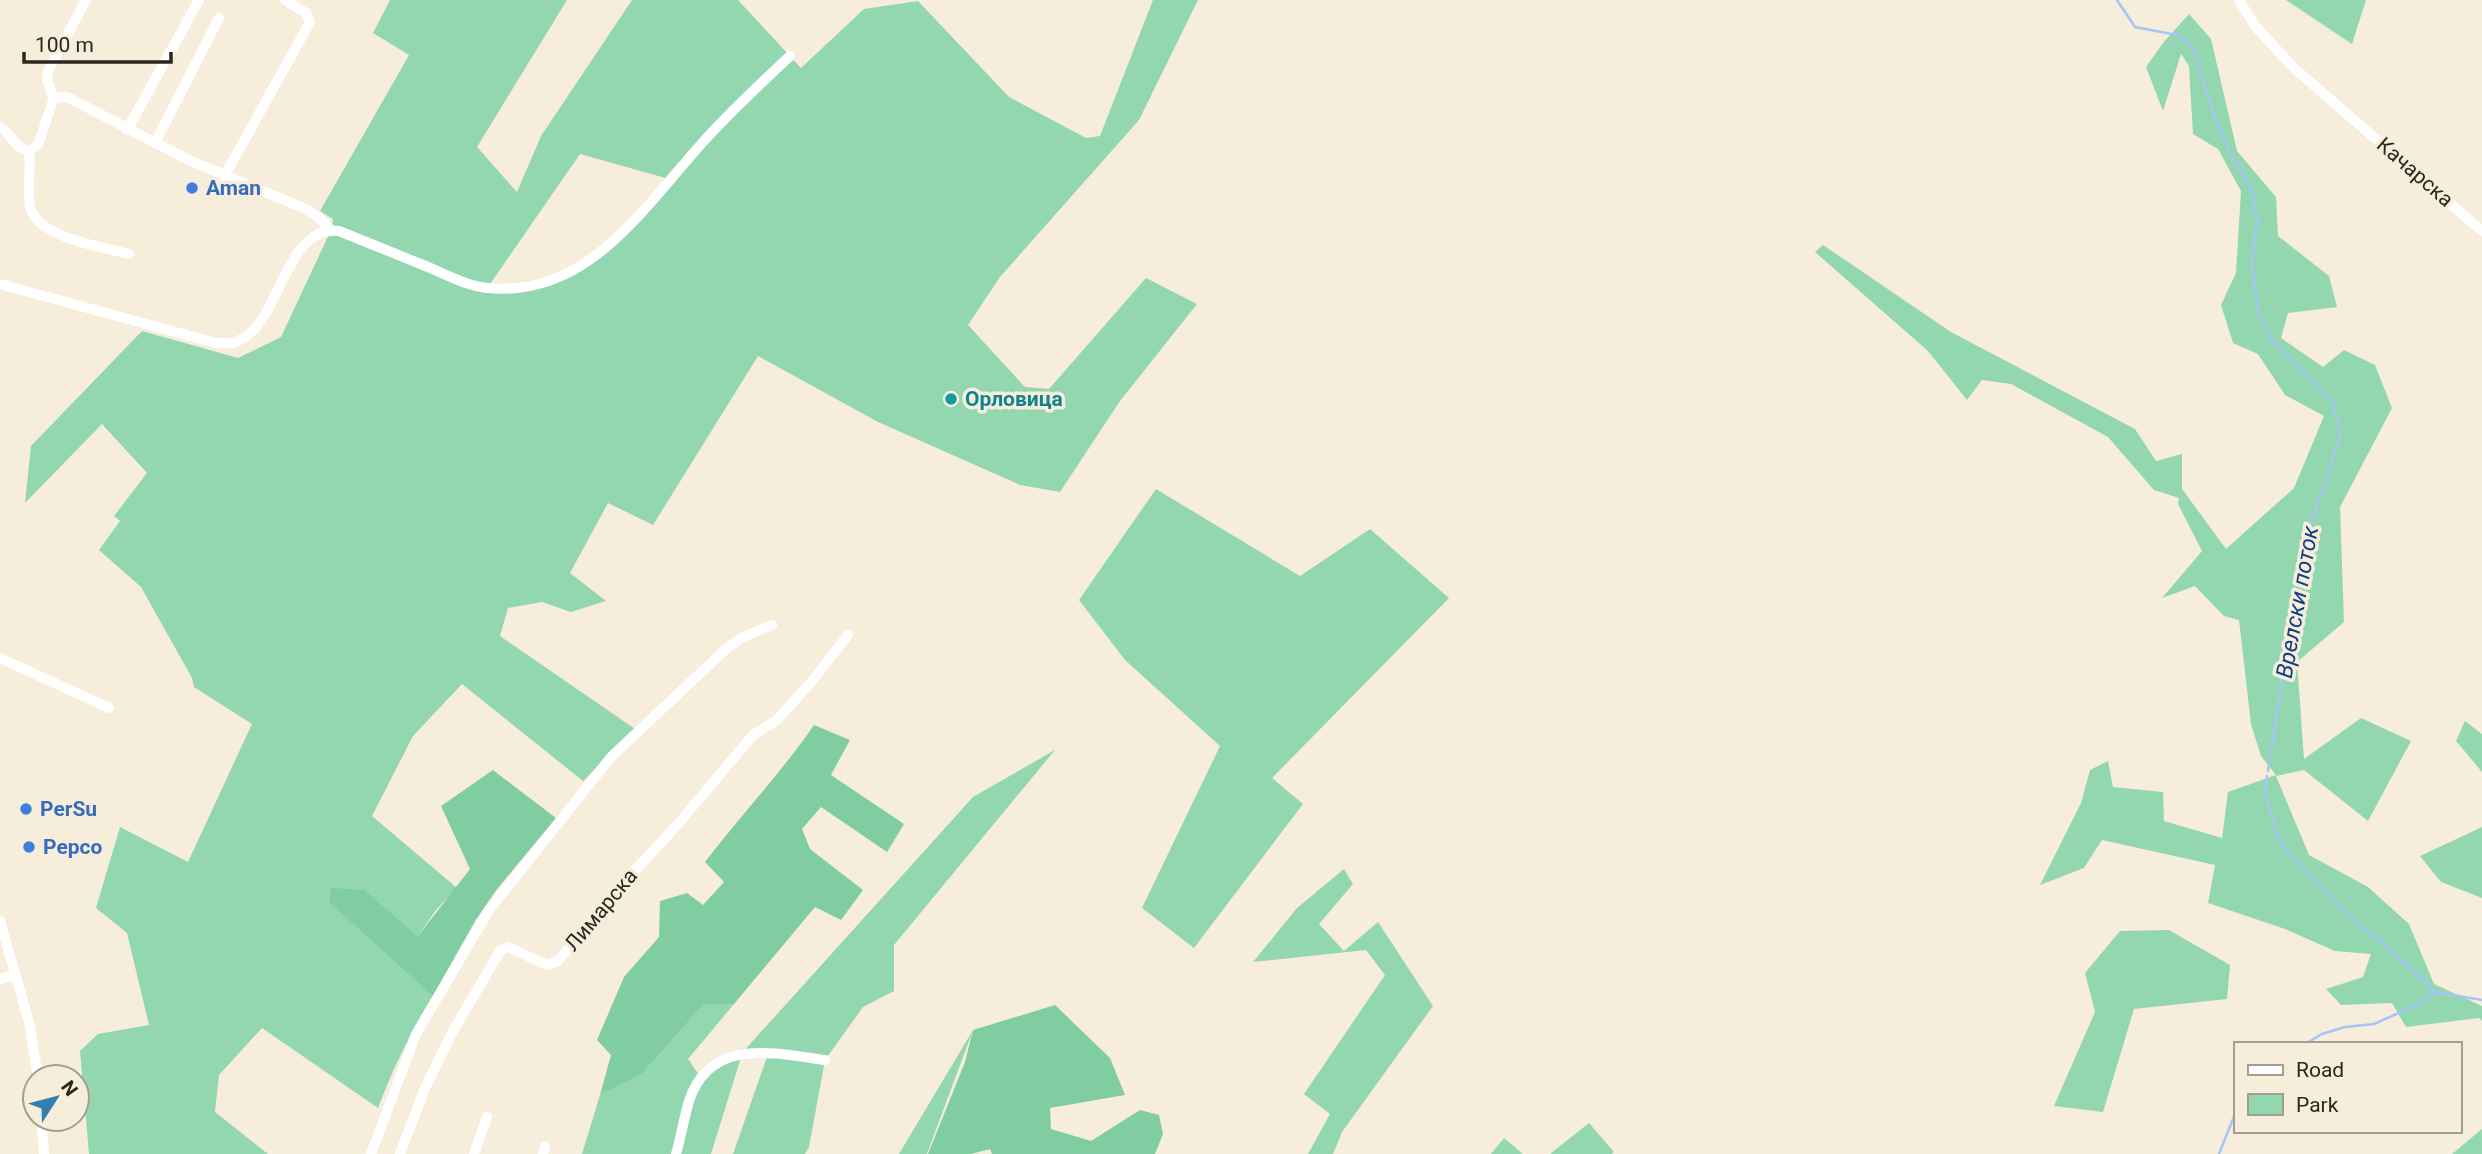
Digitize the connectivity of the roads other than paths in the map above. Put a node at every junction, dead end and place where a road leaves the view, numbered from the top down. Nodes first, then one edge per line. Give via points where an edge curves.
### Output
1 (86, 0) edge
2 (199, 0) edge
3 (285, 0) edge
4 (2239, 0) edge
5 (219, 18) dead end
6 (790, 56) dead end
7 (54, 99) junction
8 (0, 127) edge
9 (127, 130) junction
10 (155, 143) junction
11 (29, 151) junction
12 (224, 177) junction
13 (331, 230) junction
14 (2482, 231) edge
15 (128, 254) dead end
16 (0, 284) edge
17 (772, 625) dead end
18 (848, 635) dead end
19 (0, 658) edge
20 (109, 708) dead end
21 (0, 921) edge
22 (16, 975) junction
23 (0, 979) edge
24 (825, 1060) dead end
25 (36, 1063) edge
26 (487, 1117) dead end
27 (42, 1133) edge
28 (44, 1154) edge
29 (371, 1154) edge
30 (401, 1154) edge
31 (474, 1154) edge
32 (676, 1154) edge

1 - 7 street via 48,71
2 - 9 street
3 - 12 street via 306,13 310,22
4 - 14 street, Качарска via 2273,47
5 - 10 street
6 - 13 street via 704,140 614,240 549,282 512,289 470,285
7 - 9 street via 67,97
7 - 11 street via 37,145
8 - 11 street via 17,146
9 - 10 street
10 - 12 street
11 - 15 street via 30,205 40,223 59,234
12 - 13 street via 306,209
13 - 16 street via 299,252 253,331 235,342 216,344
17 - 29 street via 727,648 611,757 509,883 416,1034
18 - 30 street, Лимарска via 777,720 753,735 558,961 547,965 508,947 500,951 425,1088
19 - 20 street
21 - 22 street
22 - 23 street
22 - 25 street
24 - 32 street via 757,1052 720,1060 694,1090
26 - 31 street
27 - 28 street

